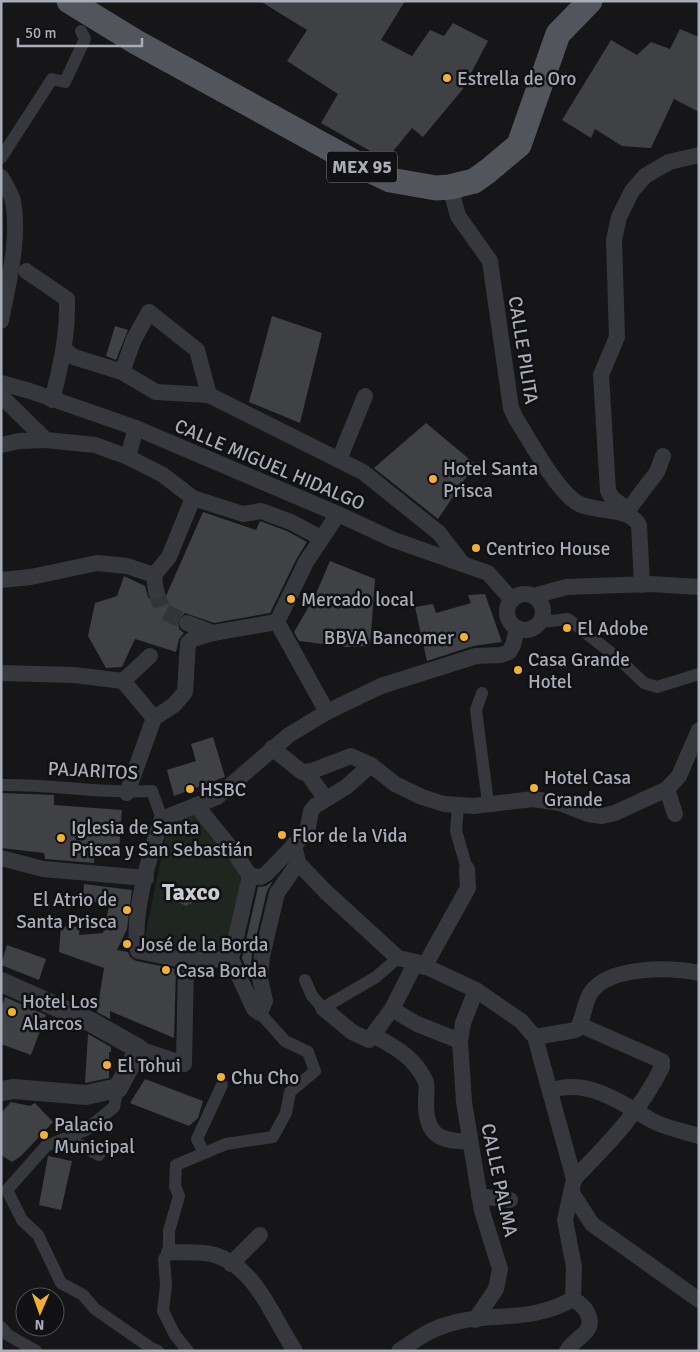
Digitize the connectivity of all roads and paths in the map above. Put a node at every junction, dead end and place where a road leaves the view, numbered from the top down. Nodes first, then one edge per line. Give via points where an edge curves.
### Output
1 (69, 1) edge
2 (590, 1) edge
3 (82, 31) dead end
4 (699, 155) edge
5 (1, 158) edge
6 (1, 176) edge
7 (450, 188) junction
8 (26, 271) dead end
9 (1, 321) edge
10 (64, 349) junction
11 (122, 372) junction
12 (1, 383) edge
13 (209, 395) junction
14 (1, 396) edge
15 (365, 396) dead end
16 (52, 400) junction
17 (136, 428) junction
18 (46, 440) junction
19 (1, 445) edge
20 (663, 456) dead end
21 (128, 457) junction
22 (339, 460) junction
23 (193, 498) junction
24 (627, 512) junction
25 (338, 514) junction
26 (321, 538) junction
27 (462, 563) junction
28 (1, 580) edge
29 (642, 585) junction
30 (699, 587) edge
31 (534, 596) junction
32 (512, 600) junction
33 (277, 622) junction
34 (540, 622) junction
35 (188, 623) tunnel mouth
36 (517, 628) junction
37 (213, 633) junction
38 (150, 656) dead end
39 (1, 673) edge
40 (699, 674) edge
41 (123, 681) junction
42 (482, 693) dead end
43 (327, 712) junction
44 (154, 718) junction
45 (699, 730) edge
46 (272, 748) junction
47 (372, 765) junction
48 (307, 773) junction
49 (1, 785) edge
50 (667, 789) junction
51 (127, 793) junction
52 (326, 798) junction
53 (488, 803) junction
54 (196, 805) junction
55 (458, 806) junction
56 (675, 814) dead end
57 (162, 819) junction
58 (294, 844) junction
59 (1, 858) edge
60 (298, 863) junction
61 (467, 869) joint
62 (250, 876) junction
63 (146, 878) junction
64 (398, 958) junction
65 (232, 959) junction
66 (186, 961) junction
67 (420, 965) junction
68 (699, 973) edge
69 (305, 980) dead end
70 (1, 982) edge
71 (476, 990) junction
72 (323, 1008) junction
73 (392, 1009) junction
74 (260, 1013) junction
75 (580, 1025) junction
76 (535, 1037) junction
77 (371, 1038) junction
78 (460, 1041) junction
79 (139, 1048) junction
80 (222, 1085) dead end
81 (118, 1088) junction
82 (1, 1091) edge
83 (550, 1092) junction
84 (637, 1110) junction
85 (699, 1136) edge
86 (67, 1138) junction
87 (470, 1142) junction
88 (204, 1153) junction
89 (98, 1155) dead end
90 (573, 1186) junction
91 (479, 1196) junction
92 (510, 1200) dead end
93 (260, 1235) dead end
94 (169, 1252) junction
95 (230, 1264) junction
96 (573, 1299) junction
97 (699, 1300) edge
98 (475, 1320) junction
99 (1, 1327) edge
100 (36, 1351) edge
101 (158, 1351) edge
102 (188, 1351) edge
103 (295, 1351) edge
104 (399, 1351) edge
105 (567, 1351) edge

1 - 7 main road, MEX 95 via 136,42 363,167 410,185
2 - 7 main road, MEX 95 via 558,34 519,145 474,181
3 - 5 street via 85,39 65,82 52,79
4 - 24 street via 669,162 645,176 632,191 619,217 614,240 617,337 601,375 608,491
6 - 9 street via 12,199 14,215 12,266
7 - 24 street, CALLE PILITA via 458,216 490,261 511,408 515,417 558,483 576,502
8 - 10 street via 67,299
10 - 11 street via 74,357
10 - 16 street
11 - 13 street via 156,392
11 - 13 street via 134,339 149,312 197,350
12 - 16 street, CALLE MIGUEL HIDALGO
13 - 22 street
14 - 18 street
15 - 22 street
16 - 17 street, CALLE MIGUEL HIDALGO
17 - 21 street
17 - 25 street, CALLE MIGUEL HIDALGO
18 - 19 street
18 - 21 street via 95,445
20 - 24 street via 657,472
21 - 23 street via 163,475
22 - 27 street via 363,472 440,533
23 - 26 street via 243,514 261,511
23 - 28 street via 155,583 128,566 97,562 31,577
24 - 29 street via 639,525
25 - 26 street
25 - 27 street, CALLE MIGUEL HIDALGO via 394,540
26 - 33 street
27 - 32 street, CALLE MIGUEL HIDALGO via 488,574
29 - 30 street
29 - 31 street via 566,587
31 - 32 street via 526,594
31 - 34 street via 543,608
32 - 36 street via 508,616
33 - 37 street
33 - 43 street
34 - 36 street via 530,630
34 - 40 street via 568,619 619,659 644,684 657,688
35 - 37 street
36 - 43 street via 509,652 476,656 381,686
37 - 44 street via 188,643 185,692 174,705
38 - 41 street
39 - 41 street via 74,674
41 - 44 street
42 - 53 street via 476,710
43 - 46 street
44 - 51 street
45 - 50 street via 679,776
46 - 48 street
46 - 54 street via 217,797
47 - 48 street via 351,756
47 - 52 street via 346,788
47 - 55 street via 395,784 422,797
48 - 52 street
49 - 51 street, PAJARITOS
50 - 53 street via 602,816 560,803 533,799
50 - 56 street
51 - 57 street, PAJARITOS via 152,791
52 - 58 street via 311,811 307,832
53 - 55 street
54 - 57 street
54 - 62 street
55 - 61 street via 456,831
57 - 63 street
58 - 60 street
58 - 62 street via 266,874
59 - 63 street via 43,869
60 - 64 street
60 - 74 street via 277,893 262,956 260,978 265,1001
61 - 67 street via 468,888
62 - 65 street
63 - 66 street via 135,936 138,951
64 - 67 street
64 - 72 street via 376,977
65 - 66 street
65 - 74 street via 254,1009
66 - 79 street via 184,1064
67 - 71 street
67 - 73 street
68 - 75 street via 682,969 648,970 602,982 586,1002
69 - 72 street via 312,996
70 - 79 street via 91,1022
71 - 76 street via 521,1021
71 - 78 street, CALLE PALMA
72 - 77 street via 352,1032
73 - 77 street
73 - 78 street via 417,1024
74 - 88 street via 285,1041 308,1052 315,1071 290,1092 286,1113 273,1137 226,1144
75 - 76 street via 569,1033
75 - 84 street via 662,1061 653,1086
76 - 83 street
77 - 87 street via 410,1057 418,1066 427,1082 428,1124 434,1133 449,1141
78 - 87 street, CALLE PALMA
79 - 81 street
80 - 88 street via 198,1139
81 - 82 street via 86,1095
81 - 86 street via 114,1107 86,1130
83 - 84 street via 560,1087 581,1087
83 - 90 street
84 - 85 street via 663,1125
84 - 90 street
86 - 89 street
86 - 101 street via 46,1146 7,1190 22,1220 38,1235 61,1283
87 - 91 street, CALLE PALMA
88 - 94 street via 176,1165 175,1186 179,1196 169,1231
90 - 96 street via 566,1220 574,1267
90 - 97 street via 592,1224
91 - 92 street
91 - 98 street, CALLE PALMA via 500,1269 496,1289
93 - 95 street
94 - 95 street via 215,1255
94 - 102 street via 164,1259 163,1311 175,1335
95 - 103 street via 256,1284
96 - 98 street via 555,1310 536,1315
96 - 105 street via 587,1311 591,1323 588,1331 572,1342
98 - 104 street via 447,1324
99 - 100 street via 8,1335

